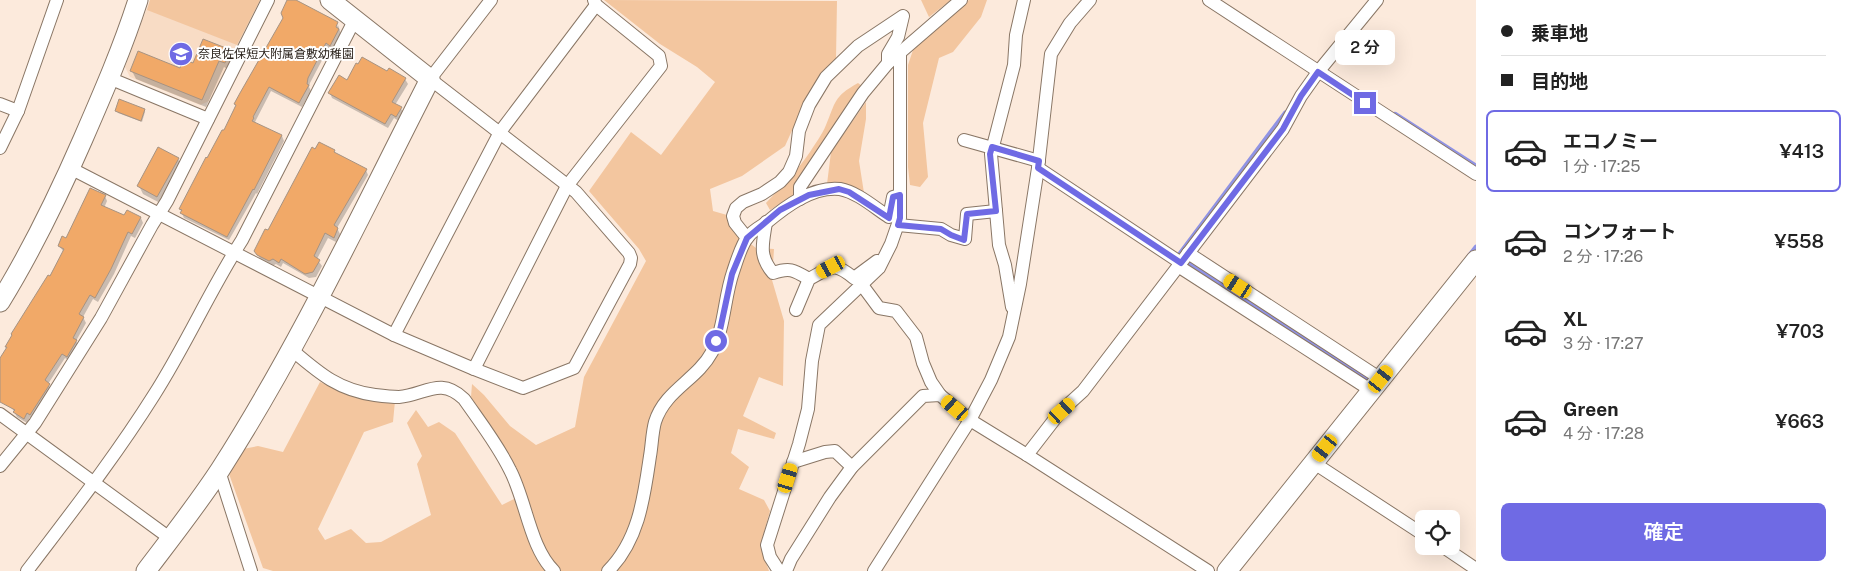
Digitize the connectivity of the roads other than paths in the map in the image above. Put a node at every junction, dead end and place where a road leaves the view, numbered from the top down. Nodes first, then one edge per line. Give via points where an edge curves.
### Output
1 (57, 0) edge
2 (138, 0) edge
3 (268, 0) edge
4 (330, 0) edge
5 (491, 0) edge
6 (961, 0) edge
7 (1024, 0) edge
8 (1090, 0) edge
9 (1209, 0) edge
10 (1377, 0) edge
11 (595, 3) edge
12 (354, 19) junction
13 (900, 52) junction
14 (888, 63) junction
15 (1318, 72) junction
16 (109, 78) junction
17 (430, 79) junction
18 (0, 104) edge
19 (18, 111) junction
20 (208, 119) junction
21 (500, 132) junction
22 (964, 140) dead end
23 (992, 147) junction
24 (0, 148) edge
25 (1039, 165) junction
26 (70, 168) junction
27 (1476, 174) edge
28 (568, 186) junction
29 (900, 195) junction
30 (800, 199) junction
31 (996, 211) junction
32 (159, 214) junction
33 (766, 222) junction
34 (898, 225) junction
35 (747, 238) junction
36 (234, 253) junction
37 (887, 253) junction
38 (1183, 260) junction
39 (1476, 260) edge
40 (809, 279) junction
41 (862, 285) junction
42 (319, 297) junction
43 (0, 302) edge
44 (796, 310) dead end
45 (1014, 315) junction
46 (394, 335) junction
47 (292, 350) junction
48 (474, 369) junction
49 (1371, 382) junction
50 (940, 395) junction
51 (0, 414) edge
52 (970, 420) junction
53 (27, 433) junction
54 (1028, 455) junction
55 (793, 462) junction
56 (1314, 463) junction
57 (0, 466) edge
58 (852, 467) junction
59 (219, 471) junction
60 (94, 483) junction
61 (1415, 529) edge
62 (170, 539) junction
63 (1455, 555) edge
64 (1476, 569) edge
65 (27, 571) edge
66 (146, 571) edge
67 (251, 571) edge
68 (554, 571) edge
69 (608, 571) edge
70 (779, 571) edge
71 (786, 571) edge
72 (874, 571) edge
73 (1208, 571) edge
74 (1226, 571) edge

1 - 19 street
2 - 16 street
3 - 20 street
4 - 12 street
5 - 17 street
6 - 13 street
7 - 23 street via 1016,35 1014,65
8 - 25 street via 1070,23 1051,54
9 - 15 street
10 - 15 street
11 - 21 street
11 - 28 street via 659,56 661,66
12 - 17 street
12 - 36 street
13 - 14 street
13 - 29 street
14 - 30 street via 812,167 800,187
14 - 35 street via 888,54 898,37 903,16 858,46 826,77 809,105 789,172 774,186 736,208 735,223
15 - 27 street
15 - 38 street via 1283,129
16 - 20 street
16 - 26 street
17 - 21 street
17 - 42 street
18 - 19 street
19 - 24 street
20 - 32 street
21 - 28 street
21 - 46 street
22 - 23 street
23 - 25 street
23 - 31 street
25 - 38 street
25 - 45 street
26 - 32 street
26 - 43 street via 47,218
28 - 48 street
28 - 48 street via 629,253 630,264 574,368 523,388
29 - 30 street via 893,197 889,218 839,189
29 - 34 street
30 - 33 street
31 - 34 street via 967,214 964,240 941,229
31 - 45 street via 999,245
32 - 36 street
32 - 53 street via 101,318
33 - 35 street
33 - 40 street via 762,256 765,264 773,273 795,270
34 - 37 street
35 - 69 street via 732,274 712,352 660,410 635,531
36 - 42 street
36 - 60 street via 154,395
37 - 40 street via 854,278 841,268 831,267
37 - 41 street via 879,268
38 - 49 street
38 - 54 street via 1083,391 1062,411
39 - 49 street
40 - 44 street
41 - 50 street via 879,308 896,311 916,337 923,363
41 - 55 street via 819,326 808,409
42 - 46 street
42 - 47 street
45 - 52 street via 991,380
46 - 48 street
47 - 59 street
47 - 68 street via 323,376 350,389 399,397 438,387 458,393 496,444 511,471 541,555
49 - 56 street
50 - 52 street
50 - 58 street via 923,396
51 - 53 street
52 - 54 street
52 - 72 street
53 - 57 street
53 - 60 street
54 - 73 street
55 - 58 street via 835,451
55 - 70 street via 767,545
56 - 61 street
56 - 74 street
58 - 71 street via 830,496
59 - 62 street
59 - 67 street
60 - 62 street
60 - 65 street
62 - 66 street
63 - 64 street

